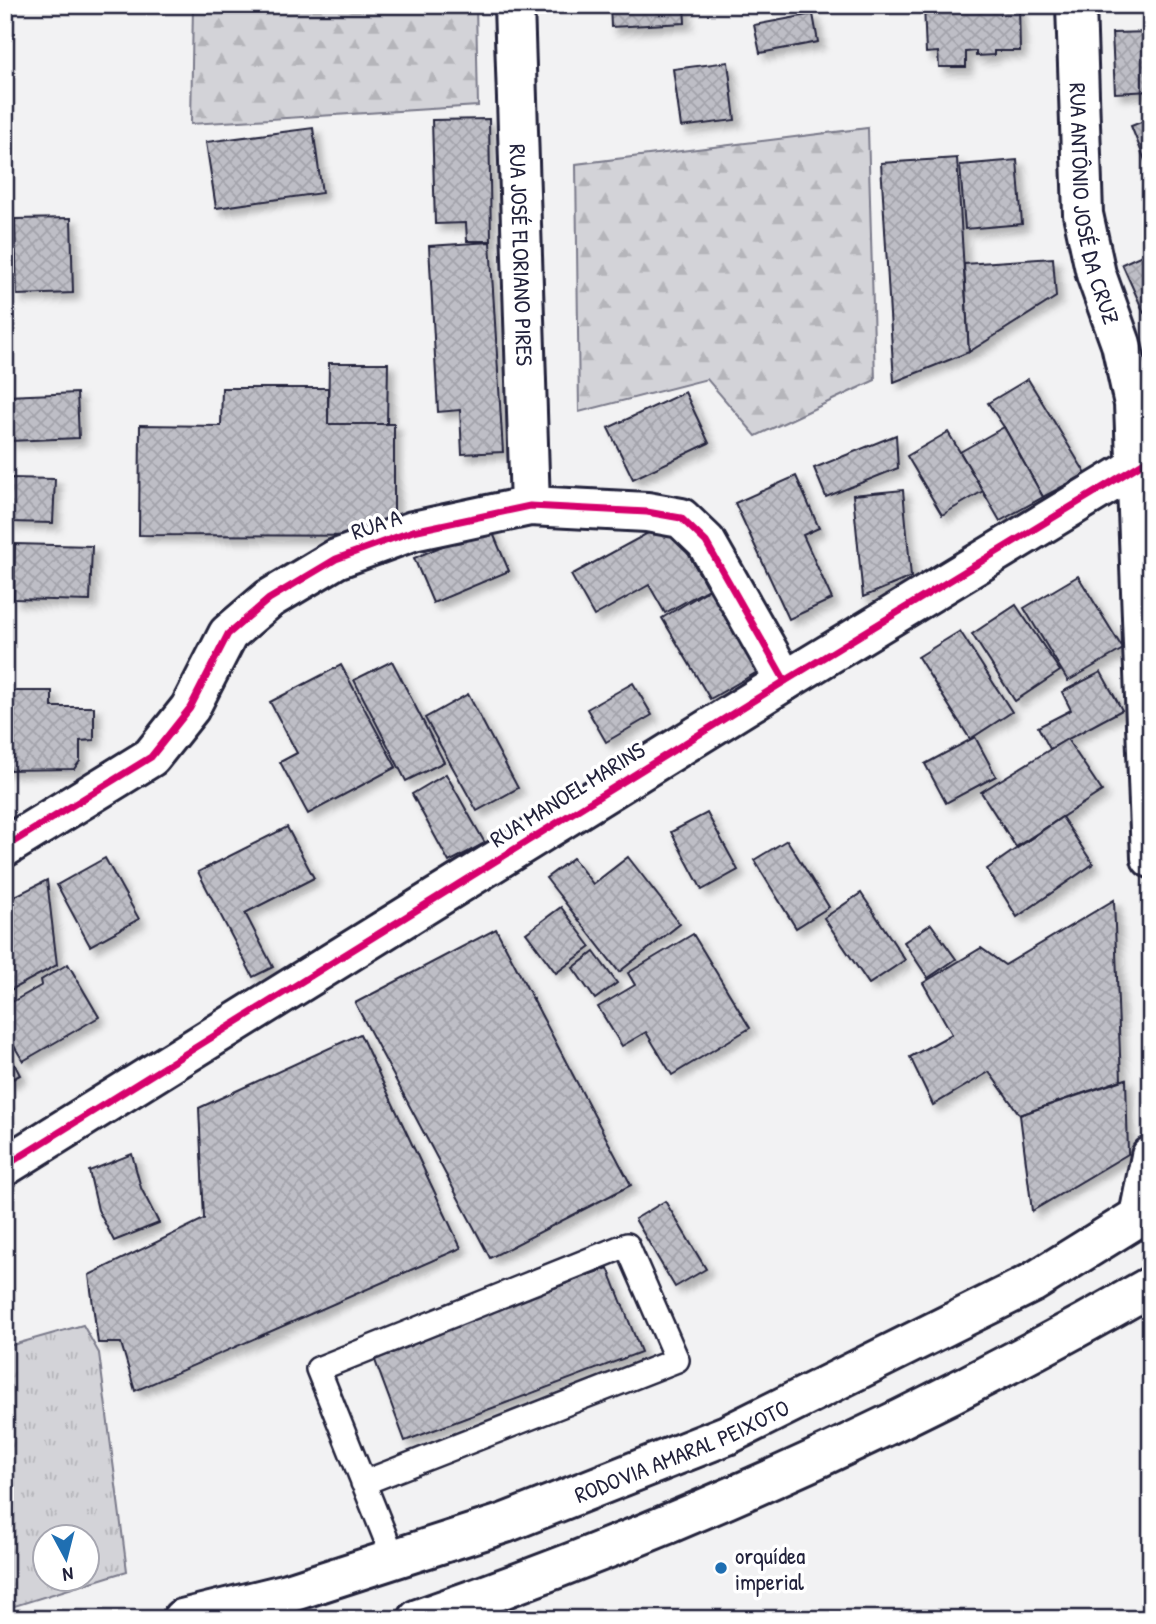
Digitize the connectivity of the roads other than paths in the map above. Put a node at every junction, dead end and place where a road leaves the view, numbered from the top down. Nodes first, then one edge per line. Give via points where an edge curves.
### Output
1 (514, 5) edge
2 (1076, 5) edge
3 (1144, 462) edge
4 (530, 506) junction
5 (785, 681) junction
6 (5, 847) edge
7 (1151, 858) edge
8 (1151, 1156) edge
9 (5, 1166) edge
10 (1145, 1213) edge
11 (1151, 1286) edge
12 (363, 1483) junction
13 (394, 1559) junction
14 (182, 1619) edge
15 (418, 1619) edge

1 - 4 main road, RUA JOSÉ FLORIANO PIRES
2 - 3 main road, RUA ANTÔNIO JOSÉ DA CRUZ via 1083,214 1096,274 1129,374
3 - 5 main road, RUA MANOEL MARINS
3 - 7 main road, RUA ANTÔNIO JOSÉ DA CRUZ
4 - 5 main road, RUA A via 681,518 706,541
4 - 6 main road, RUA A via 413,531 336,559 269,599 228,634 190,708 150,757
5 - 9 main road, RUA MANOEL MARINS
8 - 10 main road
10 - 13 main road, RODOVIA AMARAL PEIXOTO via 1032,1283 727,1436 505,1523
11 - 15 main road via 933,1405 748,1490 534,1579
12 - 12 lane via 318,1369 627,1245 677,1360
12 - 13 lane
13 - 14 main road, RODOVIA AMARAL PEIXOTO

